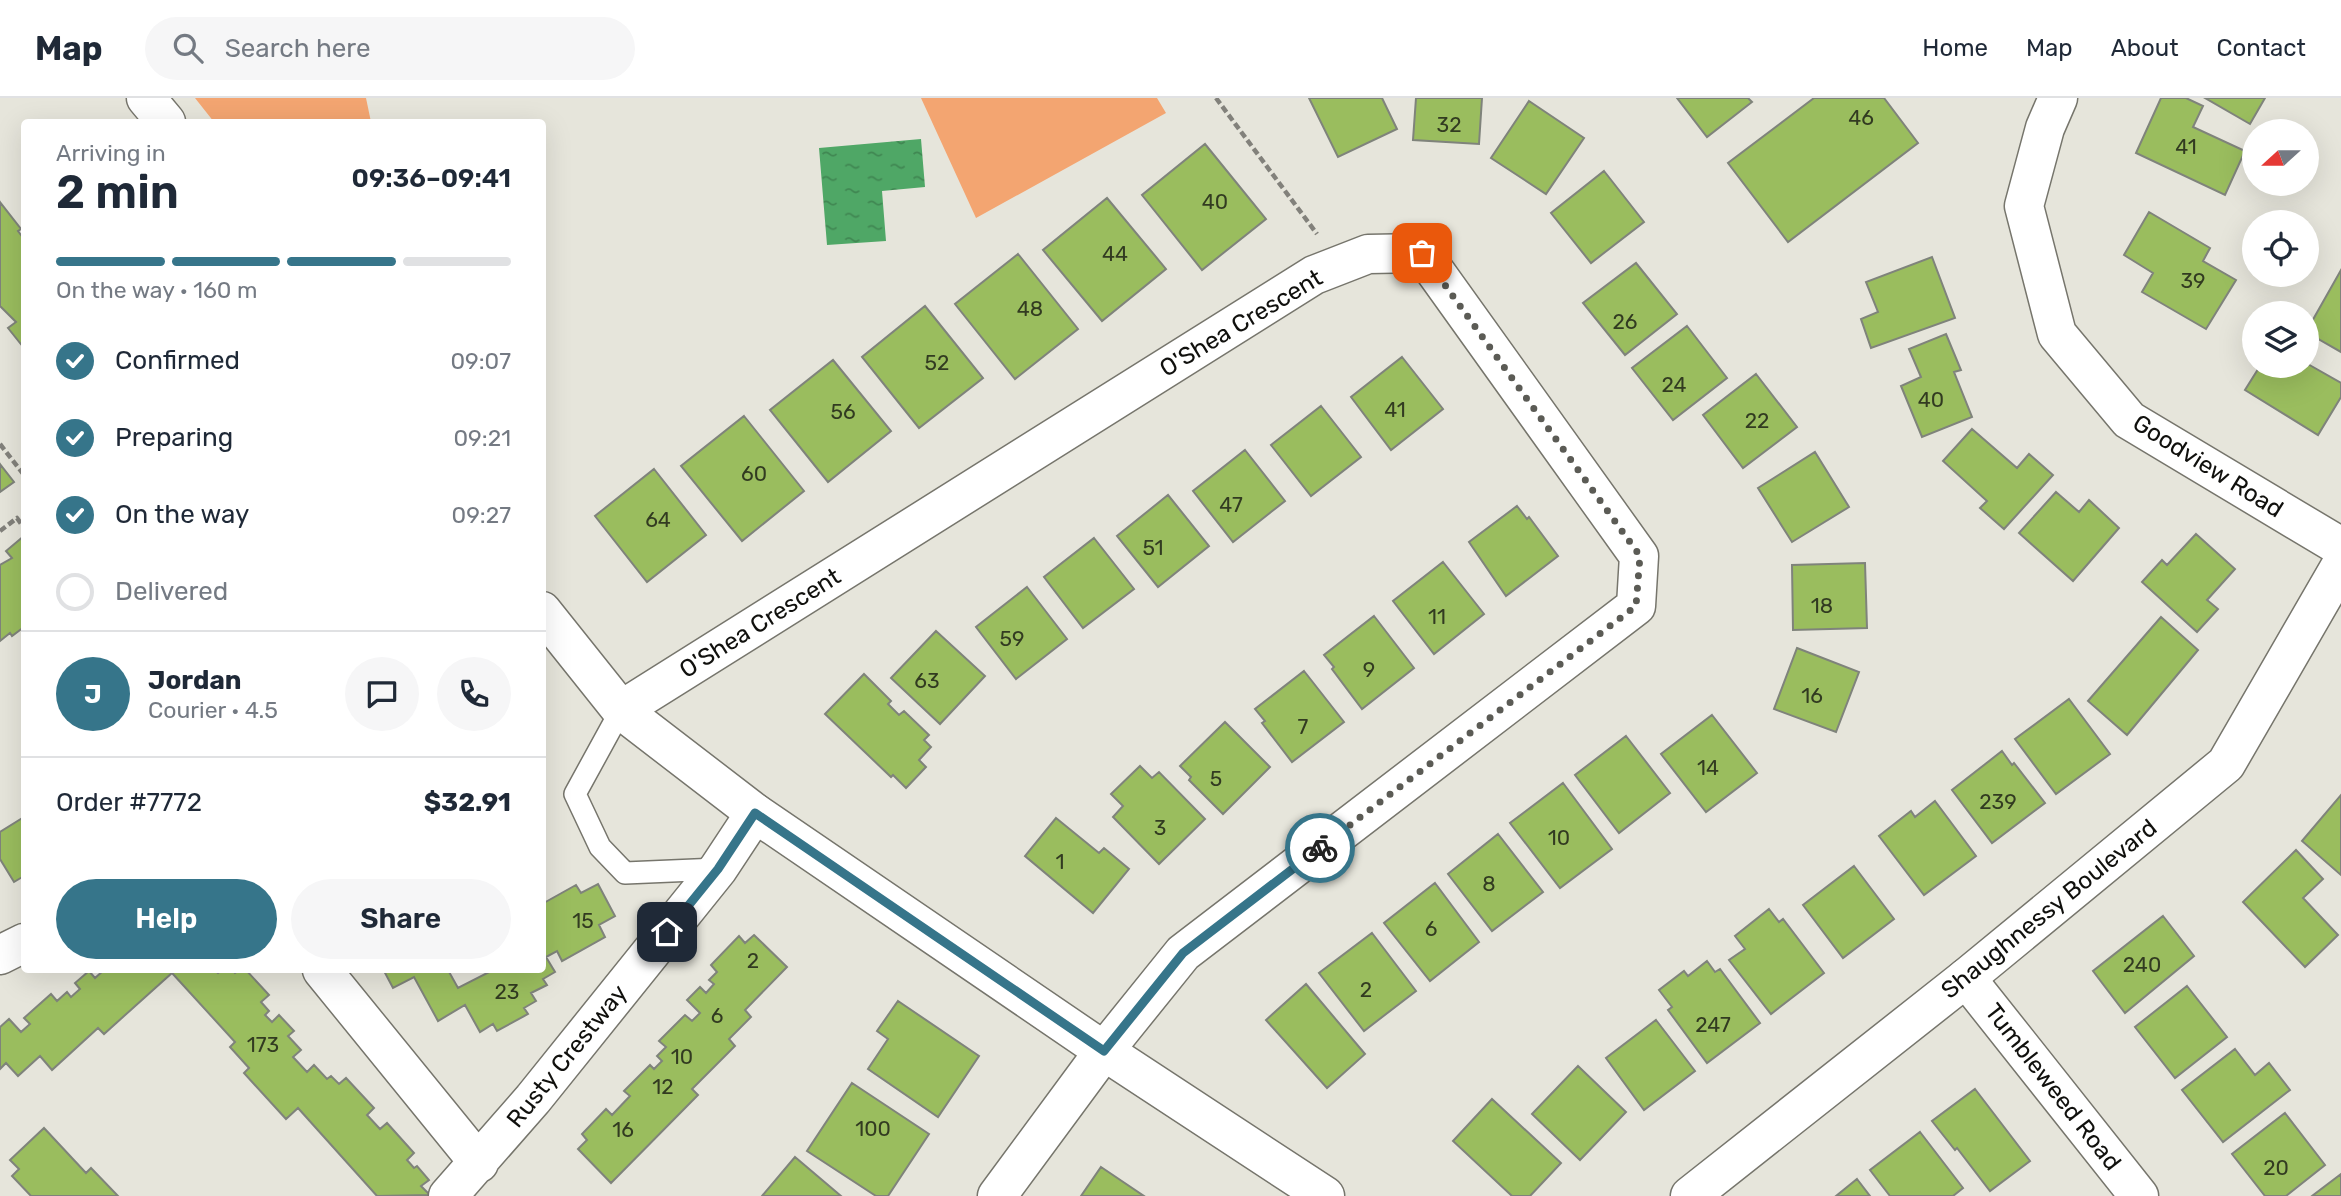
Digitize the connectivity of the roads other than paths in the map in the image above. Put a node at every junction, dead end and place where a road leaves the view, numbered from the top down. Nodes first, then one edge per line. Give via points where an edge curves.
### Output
1 (146, 98) edge
2 (2059, 98) edge
3 (164, 119) edge
4 (2341, 547) edge
5 (2341, 565) edge
6 (546, 616) edge
7 (621, 710) junction
8 (755, 813) junction
9 (718, 869) junction
10 (21, 944) edge
11 (0, 955) edge
12 (324, 973) edge
13 (1966, 978) junction
14 (1104, 1051) junction
15 (480, 1163) junction
16 (448, 1196) edge
17 (997, 1196) edge
18 (1325, 1196) edge
19 (1690, 1196) edge
20 (2139, 1196) edge

1 - 3 street
2 - 4 street, Goodview Road via 2045,128 2024,206 2057,334 2129,420
5 - 13 street, Shaughnessy Boulevard via 2226,764
6 - 7 street
7 - 8 street
7 - 9 lane via 575,794 600,847 625,873
7 - 14 street, O'Shea Crescent via 1314,275 1368,254 1422,253 1640,556 1636,606 1183,953
8 - 9 street, Rusty Crestway
8 - 14 street
9 - 15 street, Rusty Crestway
10 - 11 street
12 - 15 street
13 - 19 street, Shaughnessy Boulevard
13 - 20 street, Tumbleweed Road
14 - 17 street
14 - 18 street
15 - 16 street, Rusty Crestway

